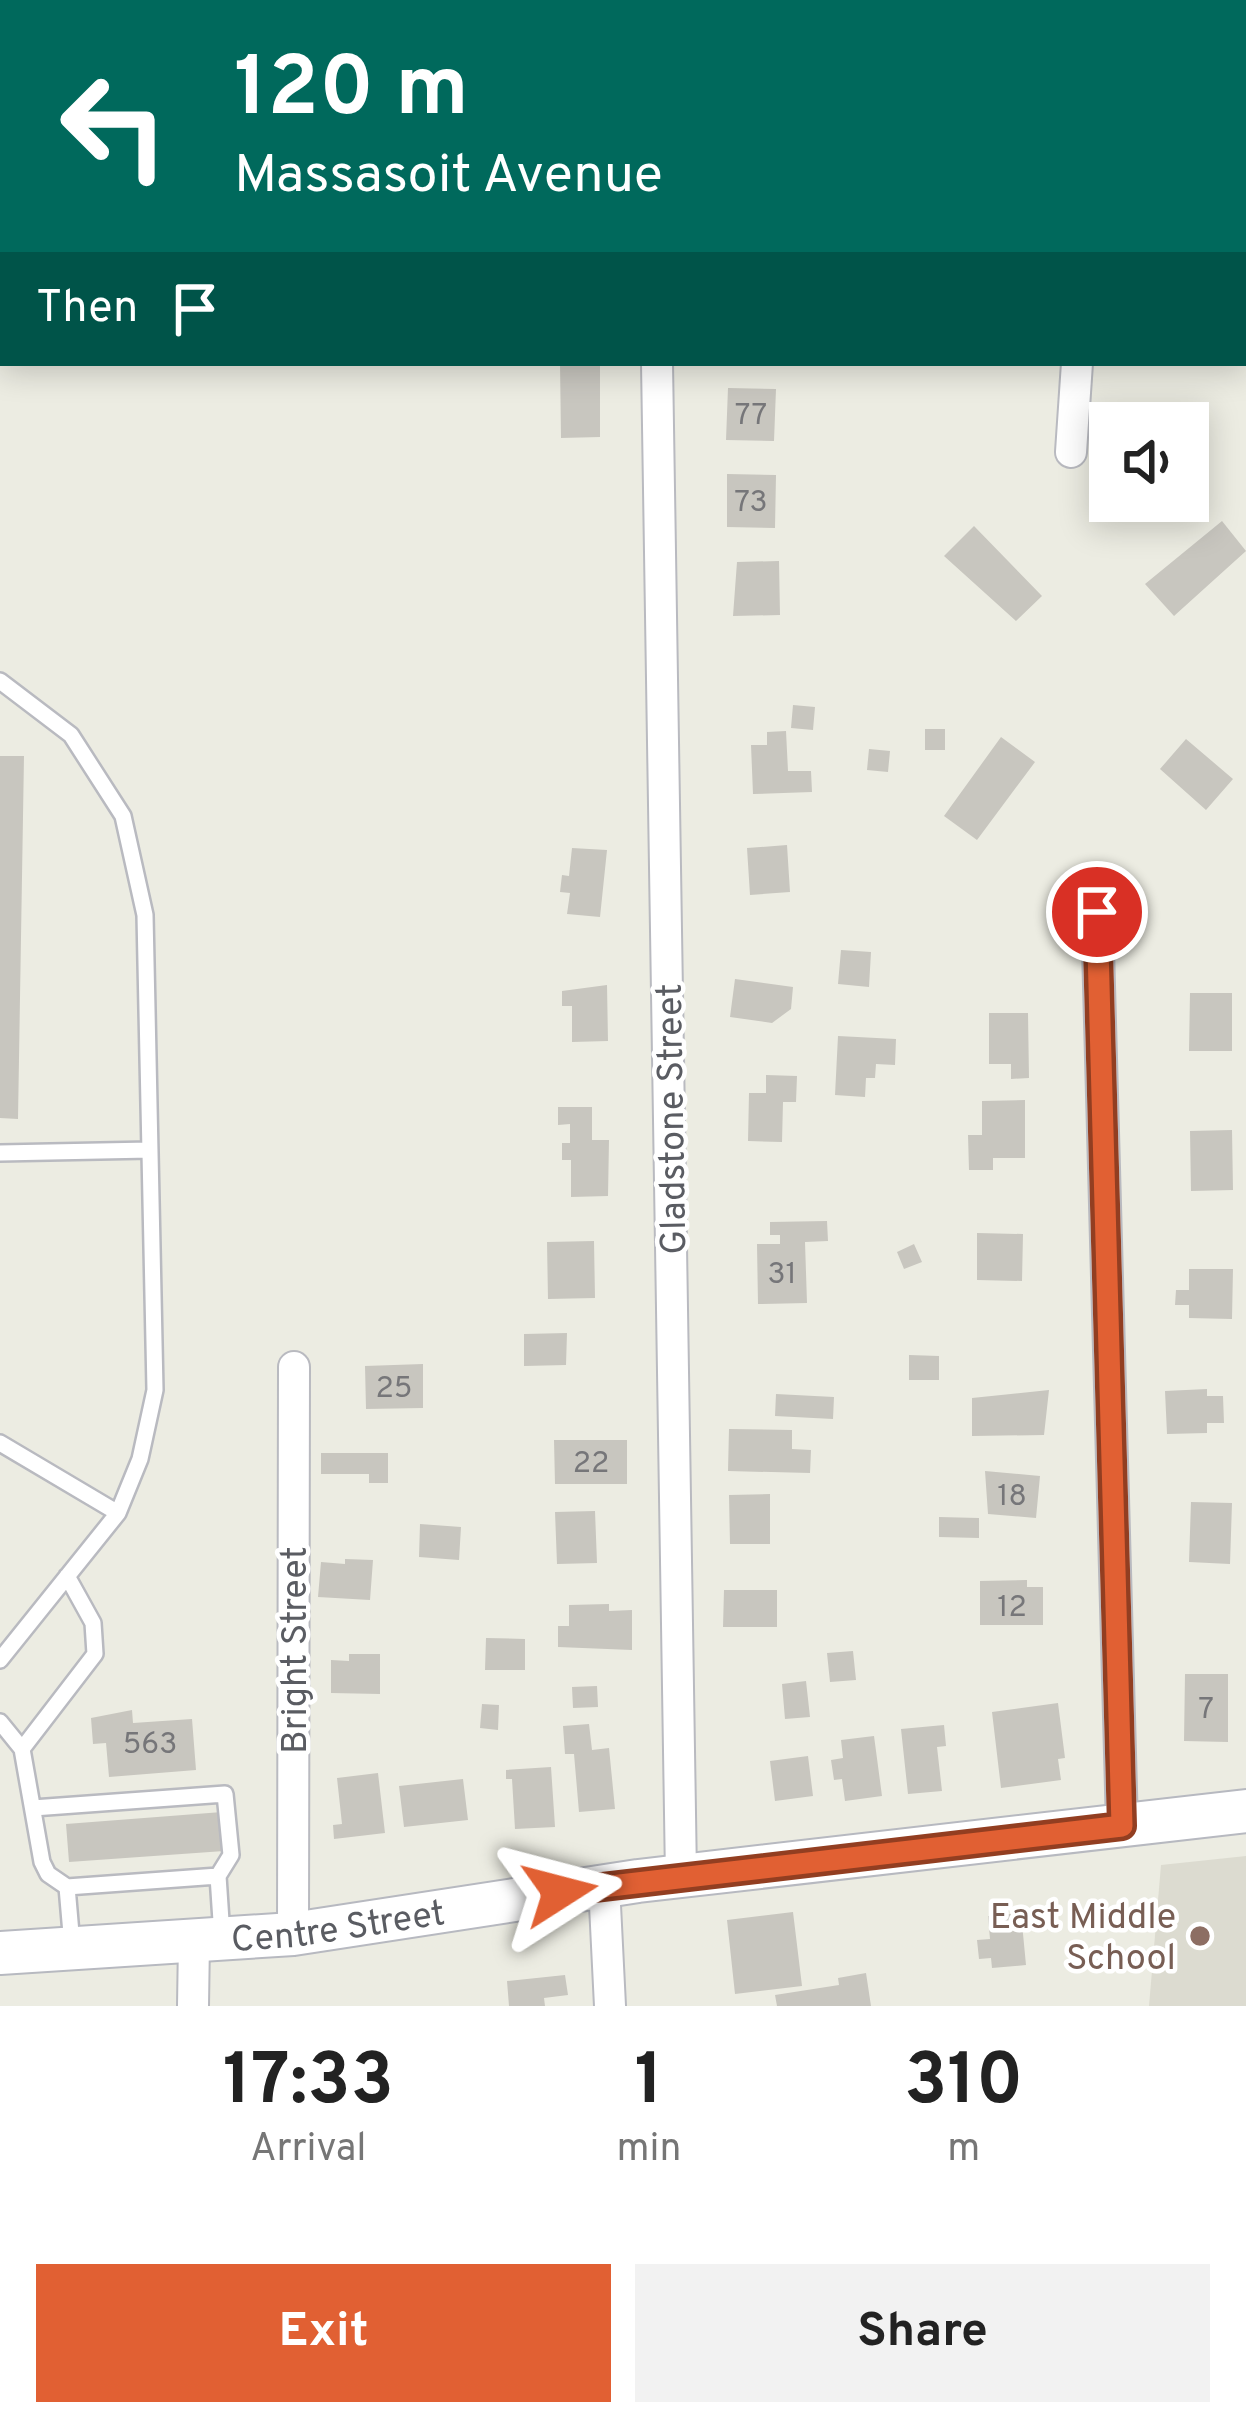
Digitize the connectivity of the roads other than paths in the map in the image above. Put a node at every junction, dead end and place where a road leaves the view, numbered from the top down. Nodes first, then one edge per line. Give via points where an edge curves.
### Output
1 (657, 366) edge
2 (1077, 366) edge
3 (1071, 452) dead end
4 (0, 681) edge
5 (1097, 912) dead end
6 (150, 1150) junction
7 (0, 1153) edge
8 (294, 1367) dead end
9 (0, 1443) edge
10 (118, 1513) junction
11 (67, 1576) junction
12 (0, 1660) edge
13 (0, 1722) edge
14 (22, 1749) junction
15 (33, 1808) junction
16 (1246, 1811) edge
17 (1122, 1826) junction
18 (218, 1876) junction
19 (682, 1876) junction
20 (604, 1885) junction
21 (67, 1887) junction
22 (293, 1934) junction
23 (208, 1940) junction
24 (73, 1948) junction
25 (0, 1953) edge
26 (194, 2006) edge
27 (610, 2006) edge

1 - 19 street, Gladstone Street
2 - 3 street
4 - 6 lane via 71,735 124,816 145,916
5 - 17 street
6 - 7 lane
6 - 10 lane via 155,1390
8 - 22 street, Bright Street
9 - 10 lane
10 - 11 lane
11 - 12 lane
11 - 14 lane via 93,1623 95,1654
13 - 14 lane
14 - 15 lane
15 - 18 lane via 225,1794 231,1855
15 - 21 lane via 47,1874
16 - 17 main road, Centre Street
17 - 19 main road, Centre Street
18 - 21 lane
18 - 23 lane
19 - 20 main road, Centre Street
20 - 22 main road, Centre Street
20 - 27 street
21 - 24 lane
22 - 23 main road, Centre Street
23 - 24 main road, Centre Street
23 - 26 street
24 - 25 main road, Centre Street

